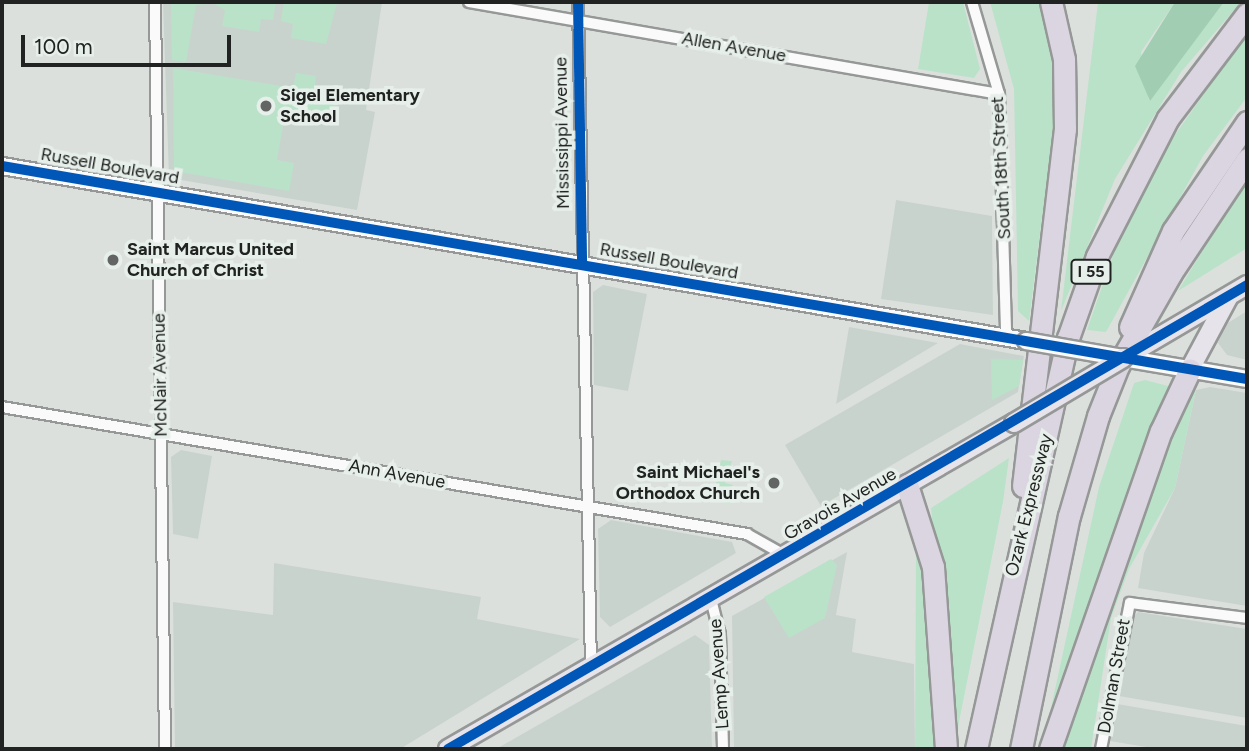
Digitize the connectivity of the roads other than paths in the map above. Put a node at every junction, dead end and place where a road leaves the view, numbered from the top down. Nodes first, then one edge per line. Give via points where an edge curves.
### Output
1 (155, 2) edge
2 (469, 2) edge
3 (578, 2) edge
4 (972, 2) edge
5 (1051, 2) edge
6 (1247, 14) edge
7 (578, 19) junction
8 (999, 94) junction
9 (1247, 122) edge
10 (1247, 159) edge
11 (2, 166) edge
12 (157, 192) junction
13 (582, 263) junction
14 (1247, 285) edge
15 (1230, 296) junction
16 (1006, 337) junction
17 (1120, 362) junction
18 (1190, 369) junction
19 (1247, 379) edge
20 (2, 407) edge
21 (161, 435) junction
22 (907, 485) junction
23 (587, 507) junction
24 (786, 556) junction
25 (1013, 566) junction
26 (711, 599) junction
27 (1247, 618) edge
28 (591, 666) junction
29 (165, 749) edge
30 (447, 749) edge
31 (723, 749) edge
32 (946, 749) edge
33 (976, 749) edge
34 (1021, 749) edge
35 (1050, 749) edge
36 (1101, 749) edge

1 - 12 street, McNair Avenue
2 - 7 street, Allen Avenue
3 - 7 street, Mississippi Avenue
4 - 8 street, South 18th Street
5 - 25 highway via 1064,59 1065,129
6 - 25 highway, Ozark Expressway / I 55 via 1168,118 1106,233 1068,338
7 - 8 street, Allen Avenue
7 - 13 street, Mississippi Avenue
8 - 16 street, South 18th Street
9 - 17 highway via 1173,231 1139,300
10 - 17 highway
11 - 12 main road, Russell Boulevard
12 - 13 main road, Russell Boulevard
12 - 21 street, McNair Avenue
13 - 16 main road, Russell Boulevard
13 - 23 street, Mississippi Avenue
14 - 15 main road, Gravois Avenue
15 - 17 main road, Gravois Avenue
15 - 18 main road
16 - 17 main road, Russell Boulevard, bridge
17 - 18 main road, Russell Boulevard
17 - 22 main road, Gravois Avenue, bridge
17 - 34 highway via 1078,479
18 - 19 main road, Russell Boulevard
18 - 35 highway via 1161,431
20 - 21 street, Ann Avenue
21 - 23 street, Ann Avenue
21 - 29 street, McNair Avenue
22 - 24 main road, Gravois Avenue
22 - 32 highway via 933,567
23 - 24 street, Ann Avenue via 747,534
23 - 28 street, Mississippi Avenue
24 - 26 main road, Gravois Avenue
25 - 33 highway, Ozark Expressway / I 55
26 - 28 main road, Gravois Avenue
26 - 31 street, Lemp Avenue via 720,634
27 - 36 street, Dolman Street via 1130,603
28 - 30 main road, Gravois Avenue

